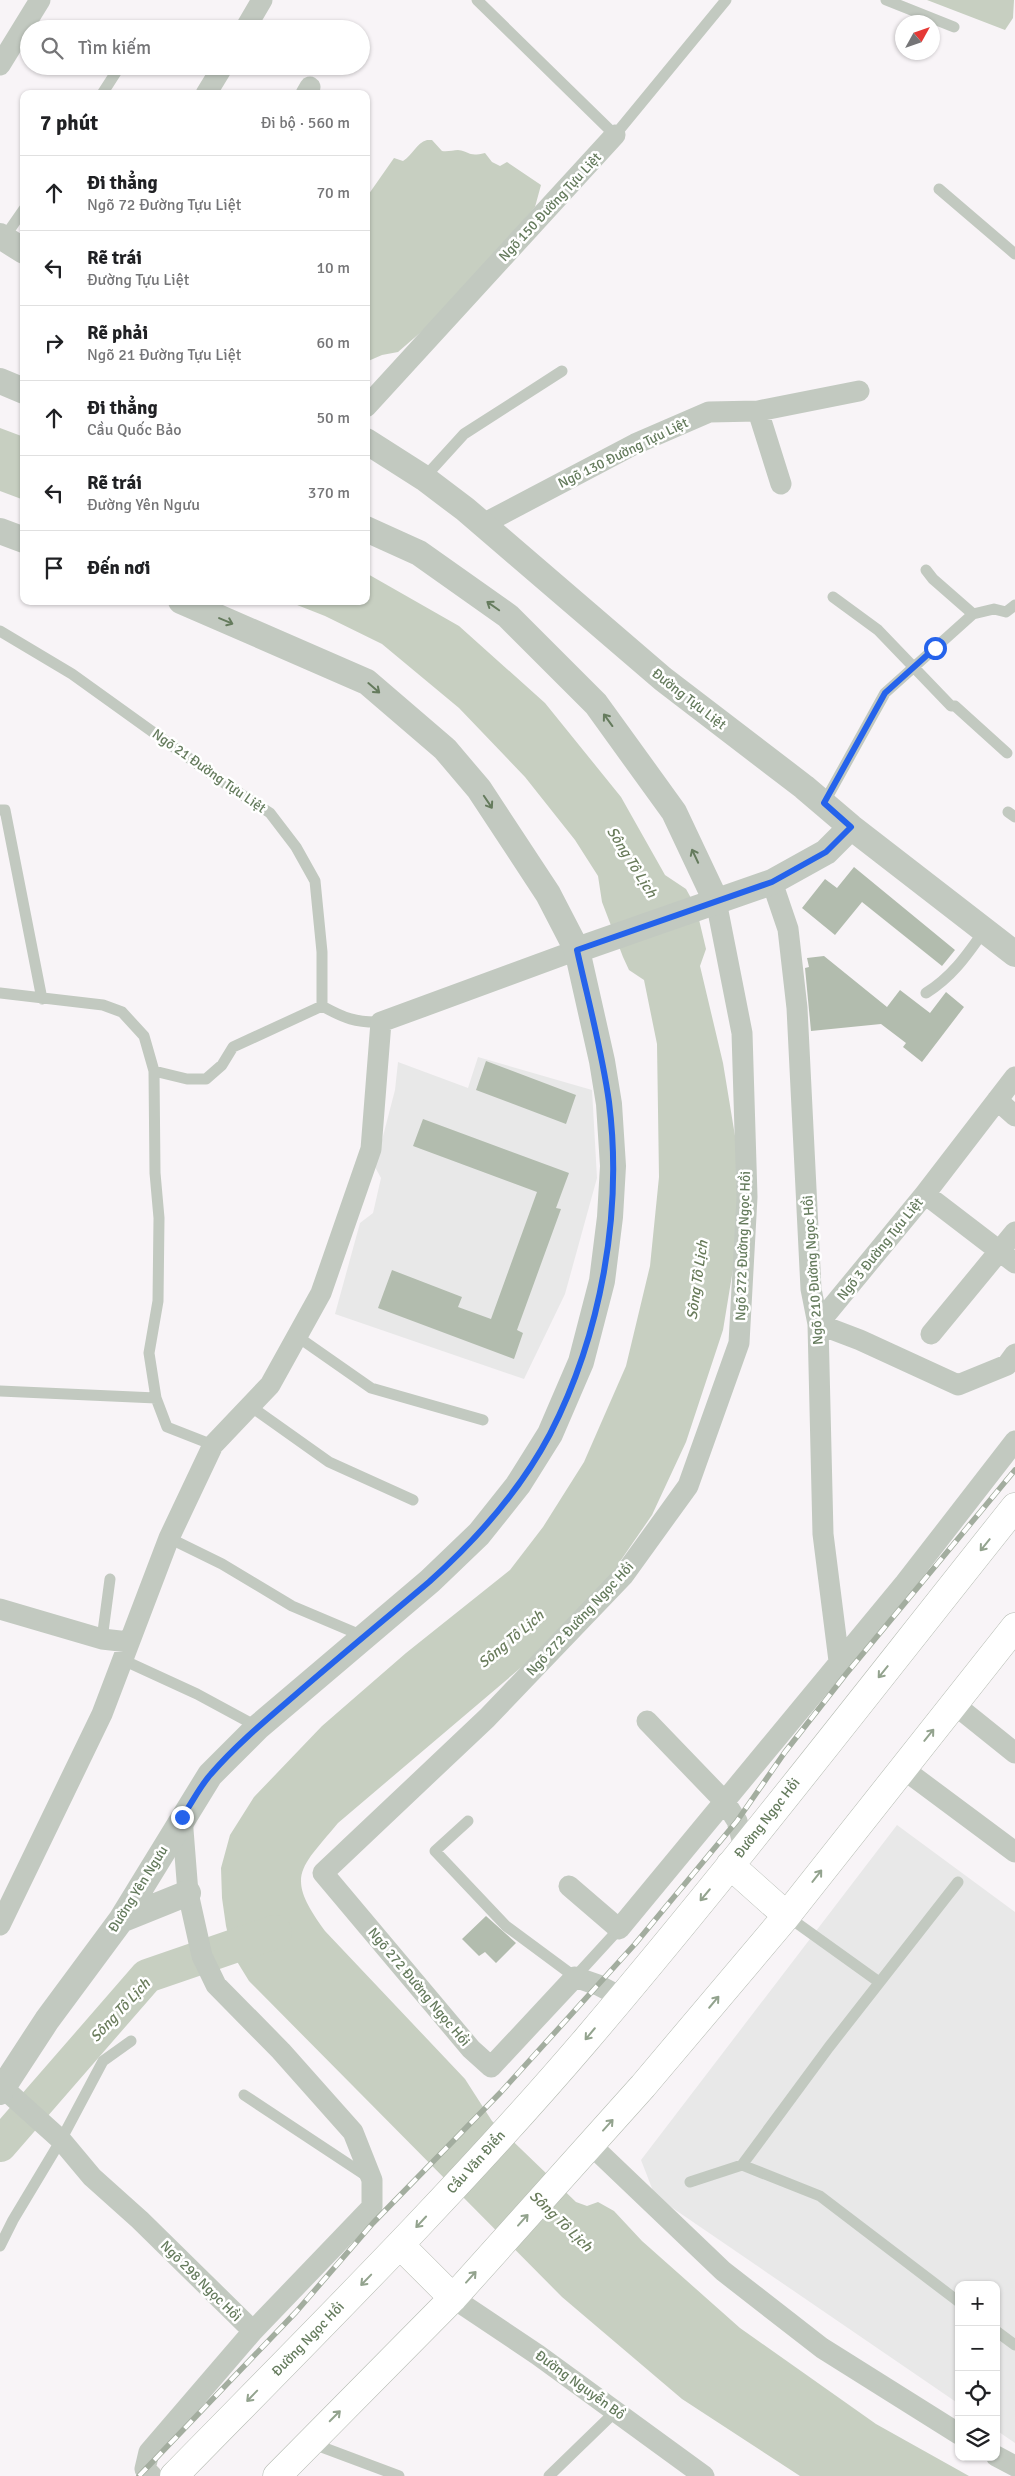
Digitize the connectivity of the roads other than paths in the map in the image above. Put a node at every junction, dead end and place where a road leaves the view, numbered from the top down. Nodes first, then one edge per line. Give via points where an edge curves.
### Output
1 (40, 0) edge
2 (262, 0) edge
3 (477, 0) edge
4 (726, 0) edge
5 (886, 0) edge
6 (28, 20) edge
7 (250, 20) edge
8 (954, 27) dead end
9 (20, 32) edge
10 (0, 65) edge
11 (114, 75) edge
12 (218, 75) edge
13 (105, 90) edge
14 (208, 90) edge
15 (615, 135) junction
16 (939, 189) dead end
17 (20, 218) edge
18 (9, 242) edge
19 (1015, 254) edge
20 (562, 371) dead end
21 (0, 381) edge
22 (20, 389) edge
23 (859, 392) dead end
24 (370, 403) edge
25 (758, 411) junction
26 (370, 443) edge
27 (424, 478) junction
28 (782, 484) dead end
29 (483, 524) junction
30 (0, 531) edge
31 (370, 531) edge
32 (20, 538) edge
33 (926, 570) dead end
34 (834, 596) dead end
35 (190, 605) edge
36 (1015, 605) edge
37 (973, 614) junction
38 (0, 630) edge
39 (913, 665) junction
40 (1007, 752) dead end
41 (824, 803) junction
42 (0, 810) edge
43 (851, 827) junction
44 (772, 882) junction
45 (708, 903) junction
46 (984, 931) junction
47 (586, 947) junction
48 (1015, 954) edge
49 (0, 993) edge
50 (926, 993) dead end
51 (42, 999) junction
52 (322, 1006) junction
53 (381, 1022) junction
54 (154, 1071) junction
55 (1015, 1077) edge
56 (996, 1100) junction
57 (1015, 1116) edge
58 (925, 1194) junction
59 (1015, 1232) edge
60 (1007, 1257) edge
61 (818, 1324) junction
62 (931, 1334) dead end
63 (298, 1337) junction
64 (1015, 1354) edge
65 (0, 1391) edge
66 (156, 1398) junction
67 (250, 1406) junction
68 (483, 1420) dead end
69 (1015, 1441) edge
70 (213, 1446) junction
71 (413, 1500) dead end
72 (1015, 1507) edge
73 (169, 1538) junction
74 (110, 1579) dead end
75 (0, 1609) edge
76 (1015, 1627) edge
77 (363, 1636) junction
78 (102, 1638) junction
79 (126, 1651) junction
80 (839, 1661) junction
81 (954, 1704) junction
82 (647, 1721) dead end
83 (258, 1727) junction
84 (1015, 1753) edge
85 (902, 1768) junction
86 (725, 1802) junction
87 (182, 1817) junction
88 (468, 1821) dead end
89 (1015, 1852) edge
90 (737, 1856) junction
91 (958, 1882) dead end
92 (569, 1886) dead end
93 (188, 1893) junction
94 (786, 1915) junction
95 (121, 1920) junction
96 (0, 1925) edge
97 (619, 1929) junction
98 (575, 1977) junction
99 (879, 1982) junction
100 (621, 1997) junction
101 (131, 2041) dead end
102 (5, 2091) edge
103 (244, 2095) dead end
104 (511, 2123) joint
105 (54, 2134) junction
106 (591, 2145) junction
107 (742, 2165) junction
108 (372, 2180) junction
109 (690, 2182) dead end
110 (441, 2200) joint
111 (400, 2245) junction
112 (0, 2246) edge
113 (452, 2298) junction
114 (955, 2299) edge
115 (253, 2331) junction
116 (1000, 2334) edge
117 (1015, 2345) edge
118 (616, 2411) junction
119 (955, 2431) edge
120 (309, 2442) junction
121 (1000, 2458) edge
122 (1015, 2466) edge
123 (152, 2476) edge
124 (174, 2476) edge
125 (277, 2476) edge
126 (399, 2476) edge
127 (549, 2476) edge
128 (704, 2476) edge

1 - 6 street
2 - 7 street
3 - 15 lane
4 - 15 lane, Ngõ 150 Đường Tựu Liệt
5 - 8 lane
9 - 10 street
11 - 13 lane
12 - 14 street
15 - 24 street, Ngõ 150 Đường Tựu Liệt
16 - 19 lane
17 - 18 lane
20 - 27 lane via 464,434
21 - 22 street
23 - 25 street, Ngõ 130 Đường Tựu Liệt
25 - 28 street
25 - 29 street, Ngõ 130 Đường Tựu Liệt via 709,412 635,444
26 - 27 street, Đường Tựu Liệt
27 - 29 street, Đường Tựu Liệt
29 - 41 street, Đường Tựu Liệt via 663,679
30 - 32 street
45 -> 31 street via 674,812 596,704 508,616 419,553
33 - 37 lane
34 - 39 lane via 878,630
35 -> 47 street, Đường Yên Ngưu via 367,682 445,749 479,789
36 - 37 lane via 1006,612 994,609
37 - 39 lane
38 - 52 lane, Ngõ 21 Đường Tựu Liệt via 72,674 221,782 270,813 296,846 315,881 322,952
39 - 40 lane via 951,706 955,706
39 - 41 lane via 885,693
41 - 43 street, Đường Tựu Liệt
42 - 51 lane via 5,810
43 - 44 street via 826,852
43 - 46 street, Đường Tựu Liệt
44 - 45 street
44 - 61 street, Ngõ 210 Đường Ngọc Hồi via 788,929 797,1008 812,1289
45 - 47 street
45 - 98 street, Ngõ 272 Đường Ngọc Hồi via 742,1033 747,1197 739,1343 688,1486 623,1576 487,1718 323,1873 471,2049 491,2067
46 - 48 street, Đường Tựu Liệt
46 - 50 lane via 944,982
47 - 53 street
47 - 77 street, Đường Yên Ngưu via 609,1104 613,1166 602,1281 581,1362 550,1434 518,1485 479,1534
49 - 51 lane
51 - 54 lane via 103,1005 122,1012 144,1036
52 - 53 lane via 362,1023
52 - 54 lane via 233,1047 222,1065 206,1079 187,1079
53 - 63 street via 371,1149 321,1294
54 - 66 lane via 158,1301 149,1353
55 - 56 street, Ngõ 3 Đường Tựu Liệt
56 - 57 street
56 - 58 street, Ngõ 3 Đường Tựu Liệt
58 - 60 street
58 - 61 street, Ngõ 3 Đường Tựu Liệt
59 - 60 street
60 - 62 street
61 - 64 street via 958,1384 1007,1365
61 - 80 street, Ngõ 210 Đường Ngọc Hồi via 823,1534
63 - 67 street via 270,1385
63 - 68 lane via 372,1388
65 - 66 lane
66 - 70 lane via 167,1427
67 - 70 street
67 - 71 lane via 329,1462
69 - 80 street via 905,1583
70 - 73 street
72 -> 90 highway, Đường Ngọc Hồi
73 - 77 lane via 222,1564 292,1606
73 - 79 street
74 - 78 lane
75 - 78 street
76 - 81 highway
77 - 83 street, Đường Yên Ngưu
78 - 79 street
79 - 83 lane
79 - 96 street via 102,1714
80 - 86 street
81 - 84 street
85 -> 81 highway
82 - 86 street
83 - 87 street, Đường Yên Ngưu via 210,1775
85 - 89 street
94 -> 85 highway
86 - 90 street via 737,1821
86 - 97 street
87 - 93 street
87 - 95 street, Đường Yên Ngưu
88 - 98 lane via 435,1851 506,1926
90 - 94 highway
90 -> 100 highway, Đường Ngọc Hồi
91 - 99 lane
92 - 97 street
93 - 95 street
93 - 108 street via 202,1956 216,1986 281,2051 353,2132
94 - 99 lane
106 -> 94 highway
95 - 102 street, Đường Yên Ngưu via 47,2020
97 - 98 lane
98 - 100 street via 598,1984
99 - 107 lane
100 -> 104 highway, Đường Ngọc Hồi
101 - 105 lane via 103,2061
102 - 105 street, Ngõ 298 Ngọc Hồi
103 - 108 lane
104 - 110 highway, Cầu Văn Điển
105 - 112 lane
105 - 115 street, Ngõ 298 Ngọc Hồi via 92,2177
113 -> 106 highway
106 - 119 street via 723,2271 822,2348
107 - 109 lane
107 - 114 lane via 820,2196
108 - 115 street via 372,2207
110 -> 111 highway, Đường Ngọc Hồi
111 - 113 highway
111 -> 124 highway, Đường Ngọc Hồi
113 - 118 street, Đường Nguyễn Bồ
120 -> 113 highway
115 - 123 street, Ngõ 298 Ngọc Hồi via 149,2452 145,2469
116 - 117 lane
118 - 127 lane
118 - 128 street, Đường Nguyễn Bồ
120 - 125 highway
120 - 126 lane
121 - 122 street

